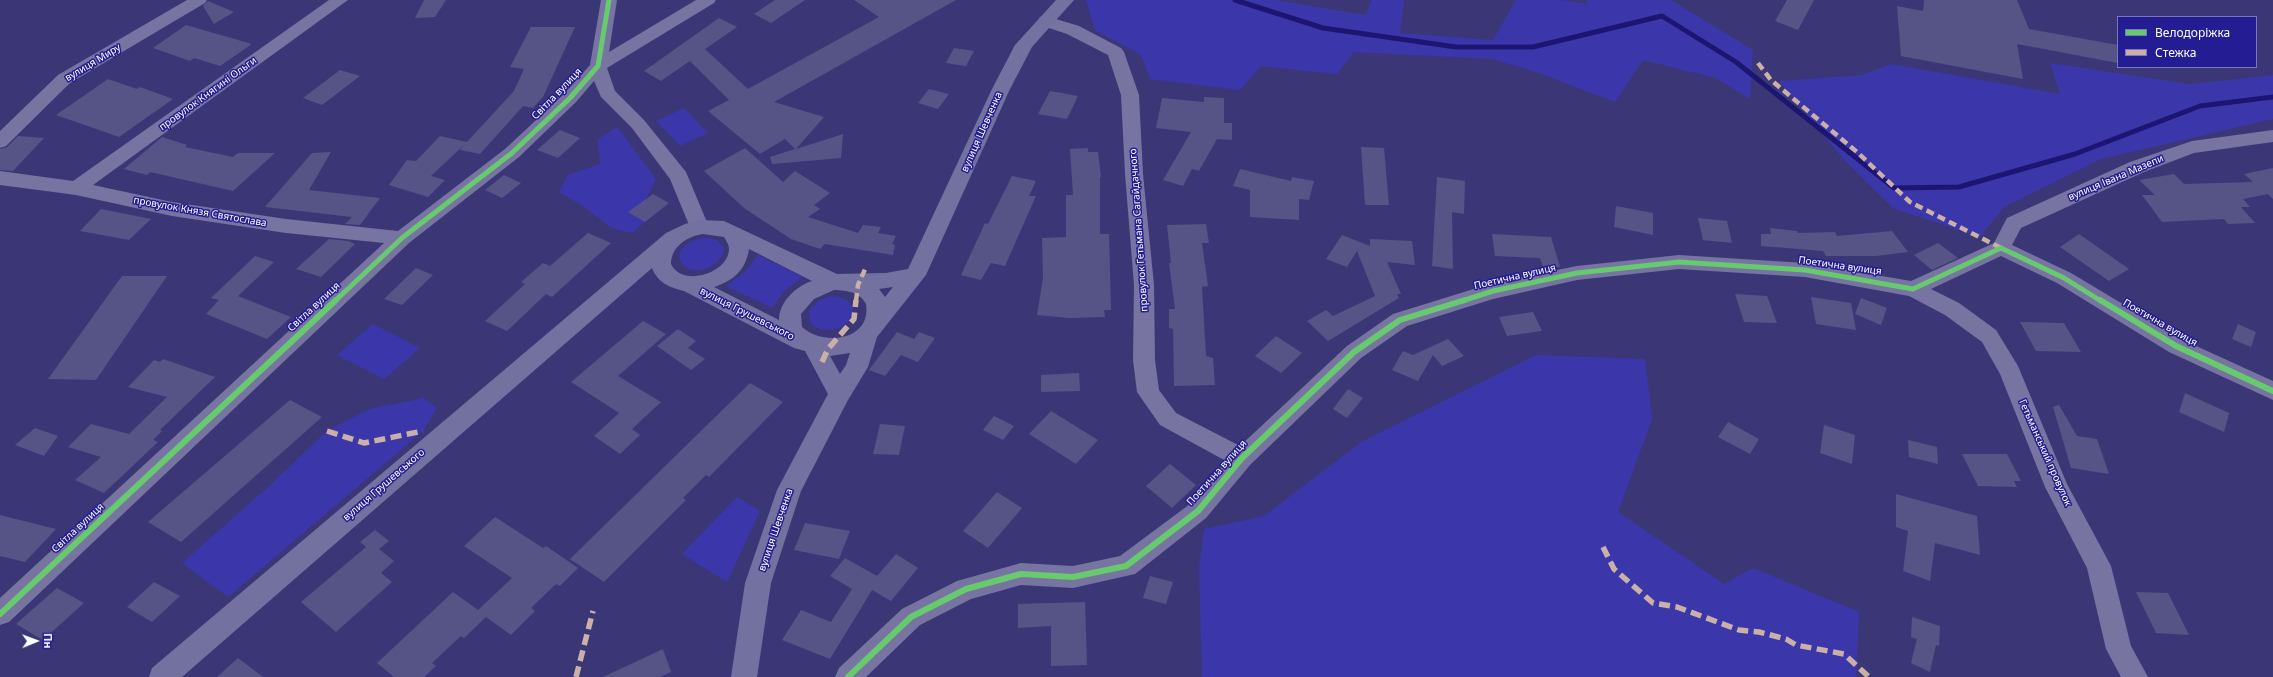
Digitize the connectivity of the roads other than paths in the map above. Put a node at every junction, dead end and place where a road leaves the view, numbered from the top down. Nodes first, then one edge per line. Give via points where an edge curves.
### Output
1 (199, 0) edge
2 (340, 0) edge
3 (609, 0) edge
4 (708, 0) edge
5 (1064, 0) edge
6 (1046, 21) junction
7 (598, 66) junction
8 (607, 93) junction
9 (570, 98) junction
10 (2273, 136) edge
11 (0, 142) edge
12 (0, 178) edge
13 (76, 188) junction
14 (699, 227) junction
15 (733, 234) junction
16 (402, 238) junction
17 (673, 238) junction
18 (2001, 248) junction
19 (915, 275) junction
20 (667, 276) junction
21 (842, 283) junction
22 (689, 284) junction
23 (1913, 289) junction
24 (609, 294) junction
25 (870, 330) junction
26 (810, 346) junction
27 (2273, 391) edge
28 (840, 394) junction
29 (1242, 458) junction
30 (0, 614) edge
31 (162, 677) edge
32 (744, 677) edge
33 (848, 677) edge
34 (2135, 677) edge

1 - 11 street, вулиця Миру via 64,79
2 - 13 street, провулок Княгині Ольги
3 - 7 street
4 - 7 street
5 - 6 main road, вулиця Шевченка
6 - 19 main road, вулиця Шевченка via 1024,45 1001,89
6 - 29 street, провулок Гетьмана Сагайдачного via 1073,30 1115,52 1130,95 1144,285 1144,360 1148,392 1168,419
7 - 8 street
7 - 9 street, Світла вулиця
8 - 9 street
8 - 14 street via 638,124 679,177
9 - 16 street, Світла вулиця via 512,153
10 - 18 street, вулиця Івана Мазепи via 2192,147 2137,167 2014,223
12 - 13 street, провулок Князя Святослава
13 - 16 street, провулок Князя Святослава via 172,209 286,226
14 - 15 main road via 724,228
14 - 17 main road
15 - 21 main road
15 - 22 main road via 740,246 737,261 717,278
16 - 30 street, Світла вулиця
17 - 20 main road via 660,257 661,267
17 - 24 main road, вулиця Грушевського
18 - 23 street
18 - 27 street, Поетична вулиця via 2064,278 2176,346
19 - 21 main road via 886,281
19 - 25 main road, вулиця Шевченка
20 - 22 main road
20 - 24 main road, вулиця Грушевського via 638,282
21 - 25 main road via 865,288 875,299 878,312
21 - 26 main road via 819,286 806,293 790,314 790,326 796,337
22 - 26 main road, вулиця Грушевського
23 - 29 street, Поетична вулиця via 1805,270 1679,262 1577,273 1493,291 1400,320 1354,352
23 - 34 street, Гетьманський провулок via 1952,309 1989,336 2010,372 2057,487 2099,566 2119,649
24 - 31 main road, вулиця Грушевського via 477,404
25 - 26 main road via 852,344 843,347 824,349
25 - 28 main road, вулиця Шевченка via 857,367
26 - 28 main road
28 - 32 main road, вулиця Шевченка via 790,490 758,583
29 - 33 street, Поетична вулиця via 1198,511 1126,566 1073,577 1021,574 966,589 910,617

